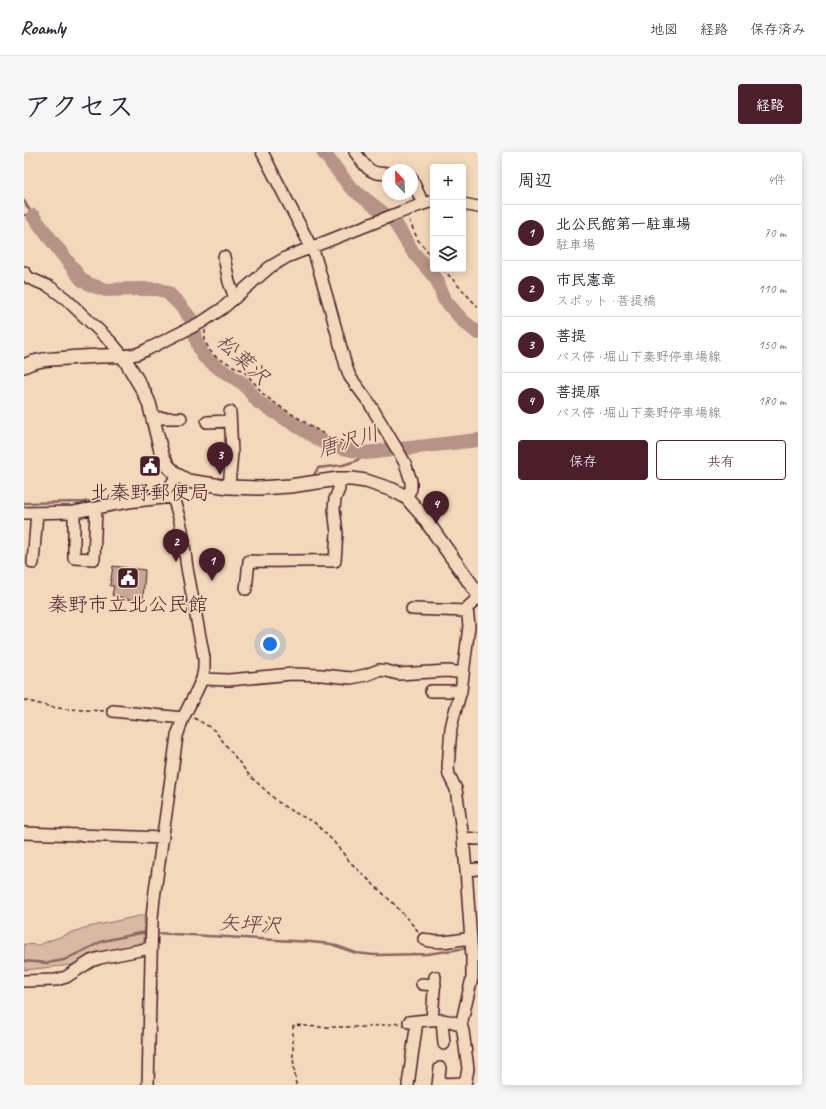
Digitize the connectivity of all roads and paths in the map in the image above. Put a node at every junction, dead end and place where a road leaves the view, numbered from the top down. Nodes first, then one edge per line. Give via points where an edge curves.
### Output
1 (262, 152) edge
2 (355, 152) edge
3 (382, 174) edge
4 (418, 188) edge
5 (428, 202) edge
6 (466, 205) edge
7 (478, 207) edge
8 (403, 211) junction
9 (311, 248) junction
10 (430, 254) edge
11 (224, 257) dead end
12 (24, 272) edge
13 (447, 272) edge
14 (235, 298) junction
15 (478, 308) edge
16 (196, 325) junction
17 (123, 356) junction
18 (24, 366) edge
19 (153, 418) junction
20 (181, 418) dead end
21 (207, 422) dead end
22 (341, 442) dead end
23 (338, 479) junction
24 (229, 487) junction
25 (173, 488) junction
26 (406, 498) junction
27 (96, 509) junction
28 (74, 512) junction
29 (24, 513) edge
30 (37, 513) junction
31 (33, 563) dead end
32 (246, 589) dead end
33 (478, 594) edge
34 (478, 598) edge
35 (412, 609) dead end
36 (467, 611) junction
37 (463, 674) junction
38 (202, 679) junction
39 (431, 691) dead end
40 (461, 691) junction
41 (24, 700) edge
42 (113, 711) joint
43 (183, 716) junction
44 (24, 833) edge
45 (162, 838) junction
46 (463, 838) junction
47 (478, 839) edge
48 (478, 869) edge
49 (466, 870) junction
50 (424, 938) joint
51 (471, 940) junction
52 (151, 948) junction
53 (475, 956) edge
54 (24, 981) edge
55 (422, 984) dead end
56 (437, 1020) junction
57 (413, 1021) junction
58 (461, 1025) junction
59 (444, 1044) dead end
60 (440, 1068) dead end
61 (438, 1084) edge
62 (465, 1084) edge
63 (148, 1085) edge
64 (296, 1085) edge
65 (408, 1085) edge

1 - 9 street
2 - 3 street via 371,171
4 - 5 street
5 - 8 street
6 - 7 street
8 - 9 street
8 - 10 path via 418,240
9 - 14 street via 270,266
9 - 26 street via 320,270 350,377 368,401 405,463 411,489
11 - 14 street
12 - 17 street via 29,278 50,287 66,299
13 - 15 path
14 - 16 street
16 - 17 street via 137,354
16 - 22 path via 205,329 205,341 216,357 243,370 264,395 279,406 335,441
17 - 18 main road via 44,360
17 - 19 main road via 144,392
19 - 20 street
19 - 25 main road
21 - 24 street via 230,416 232,453
23 - 24 main road via 290,486
23 - 26 main road via 366,481 393,490
23 - 32 street via 339,489 334,509 337,533 335,561 249,561
24 - 25 main road via 188,480
25 - 27 street
25 - 38 street via 204,658
26 - 33 main road via 422,515
27 - 28 street
27 - 28 street via 94,559 74,558
28 - 30 street
29 - 30 street
30 - 31 street
34 - 36 street
35 - 36 street
36 - 37 street via 469,626
37 - 38 street via 448,671 398,674 379,670 351,678 292,674 229,680
37 - 40 street
38 - 43 street
39 - 40 street
40 - 46 street via 451,728 448,768 456,789
41 - 42 path via 65,709
42 - 43 street
43 - 45 street via 177,736
43 - 50 path via 215,731 249,775 277,801 315,823
44 - 45 street
45 - 52 street
46 - 47 street
46 - 49 street
48 - 49 street
49 - 51 street
50 - 51 street via 436,942
51 - 53 street
52 - 54 street via 91,961 66,977 56,980
52 - 63 street
53 - 58 street
55 - 56 street via 435,981
56 - 57 street
56 - 58 street via 453,1021
56 - 59 street
57 - 64 path via 366,1027 295,1025 293,1057
57 - 65 street
58 - 62 street via 468,1069
60 - 61 street
61 - 62 street

